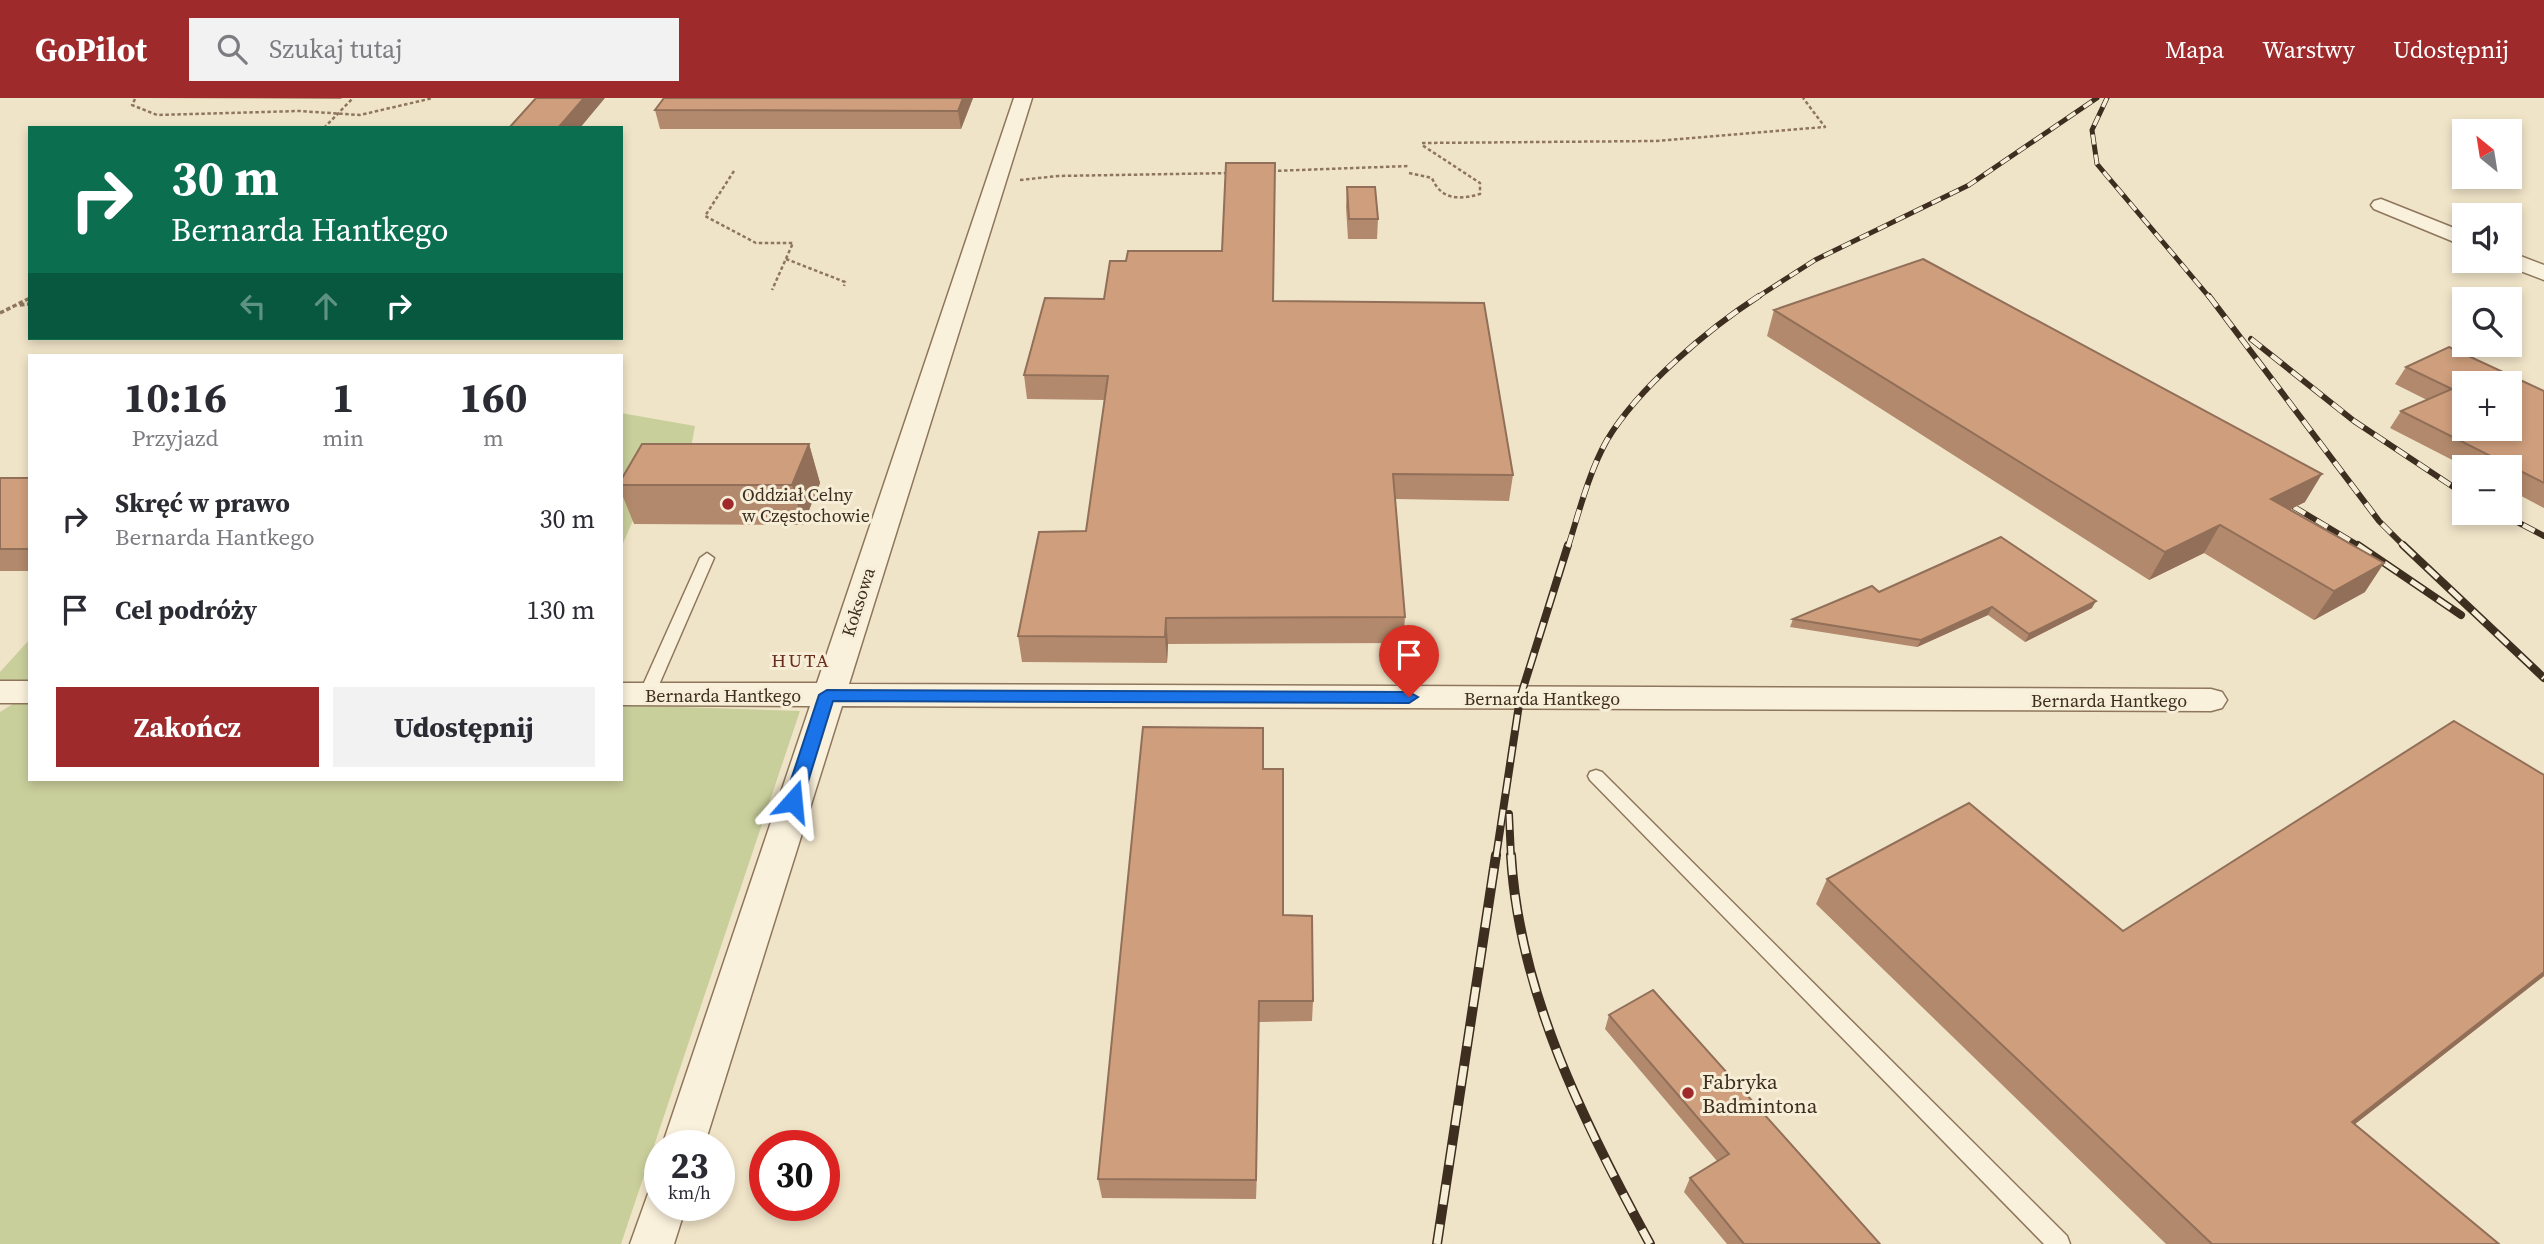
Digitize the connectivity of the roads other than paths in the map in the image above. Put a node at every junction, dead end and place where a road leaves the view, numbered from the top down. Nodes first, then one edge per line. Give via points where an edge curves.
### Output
1 (1023, 98) edge
2 (2381, 205) dead end
3 (2452, 235) edge
4 (2522, 263) edge
5 (2544, 273) edge
6 (707, 558) dead end
7 (0, 692) edge
8 (28, 692) edge
9 (634, 694) edge
10 (827, 695) junction
11 (2211, 700) dead end
12 (1596, 776) dead end
13 (688, 1130) edge
14 (659, 1221) edge
15 (652, 1244) edge
16 (2059, 1244) edge

1 - 10 street, Koksowa
2 - 3 street
4 - 5 street
6 - 9 lane
7 - 8 street
9 - 10 street, Bernarda Hantkego
10 - 11 street, Bernarda Hantkego
10 - 13 street, Koksowa
12 - 16 lane
14 - 15 street

